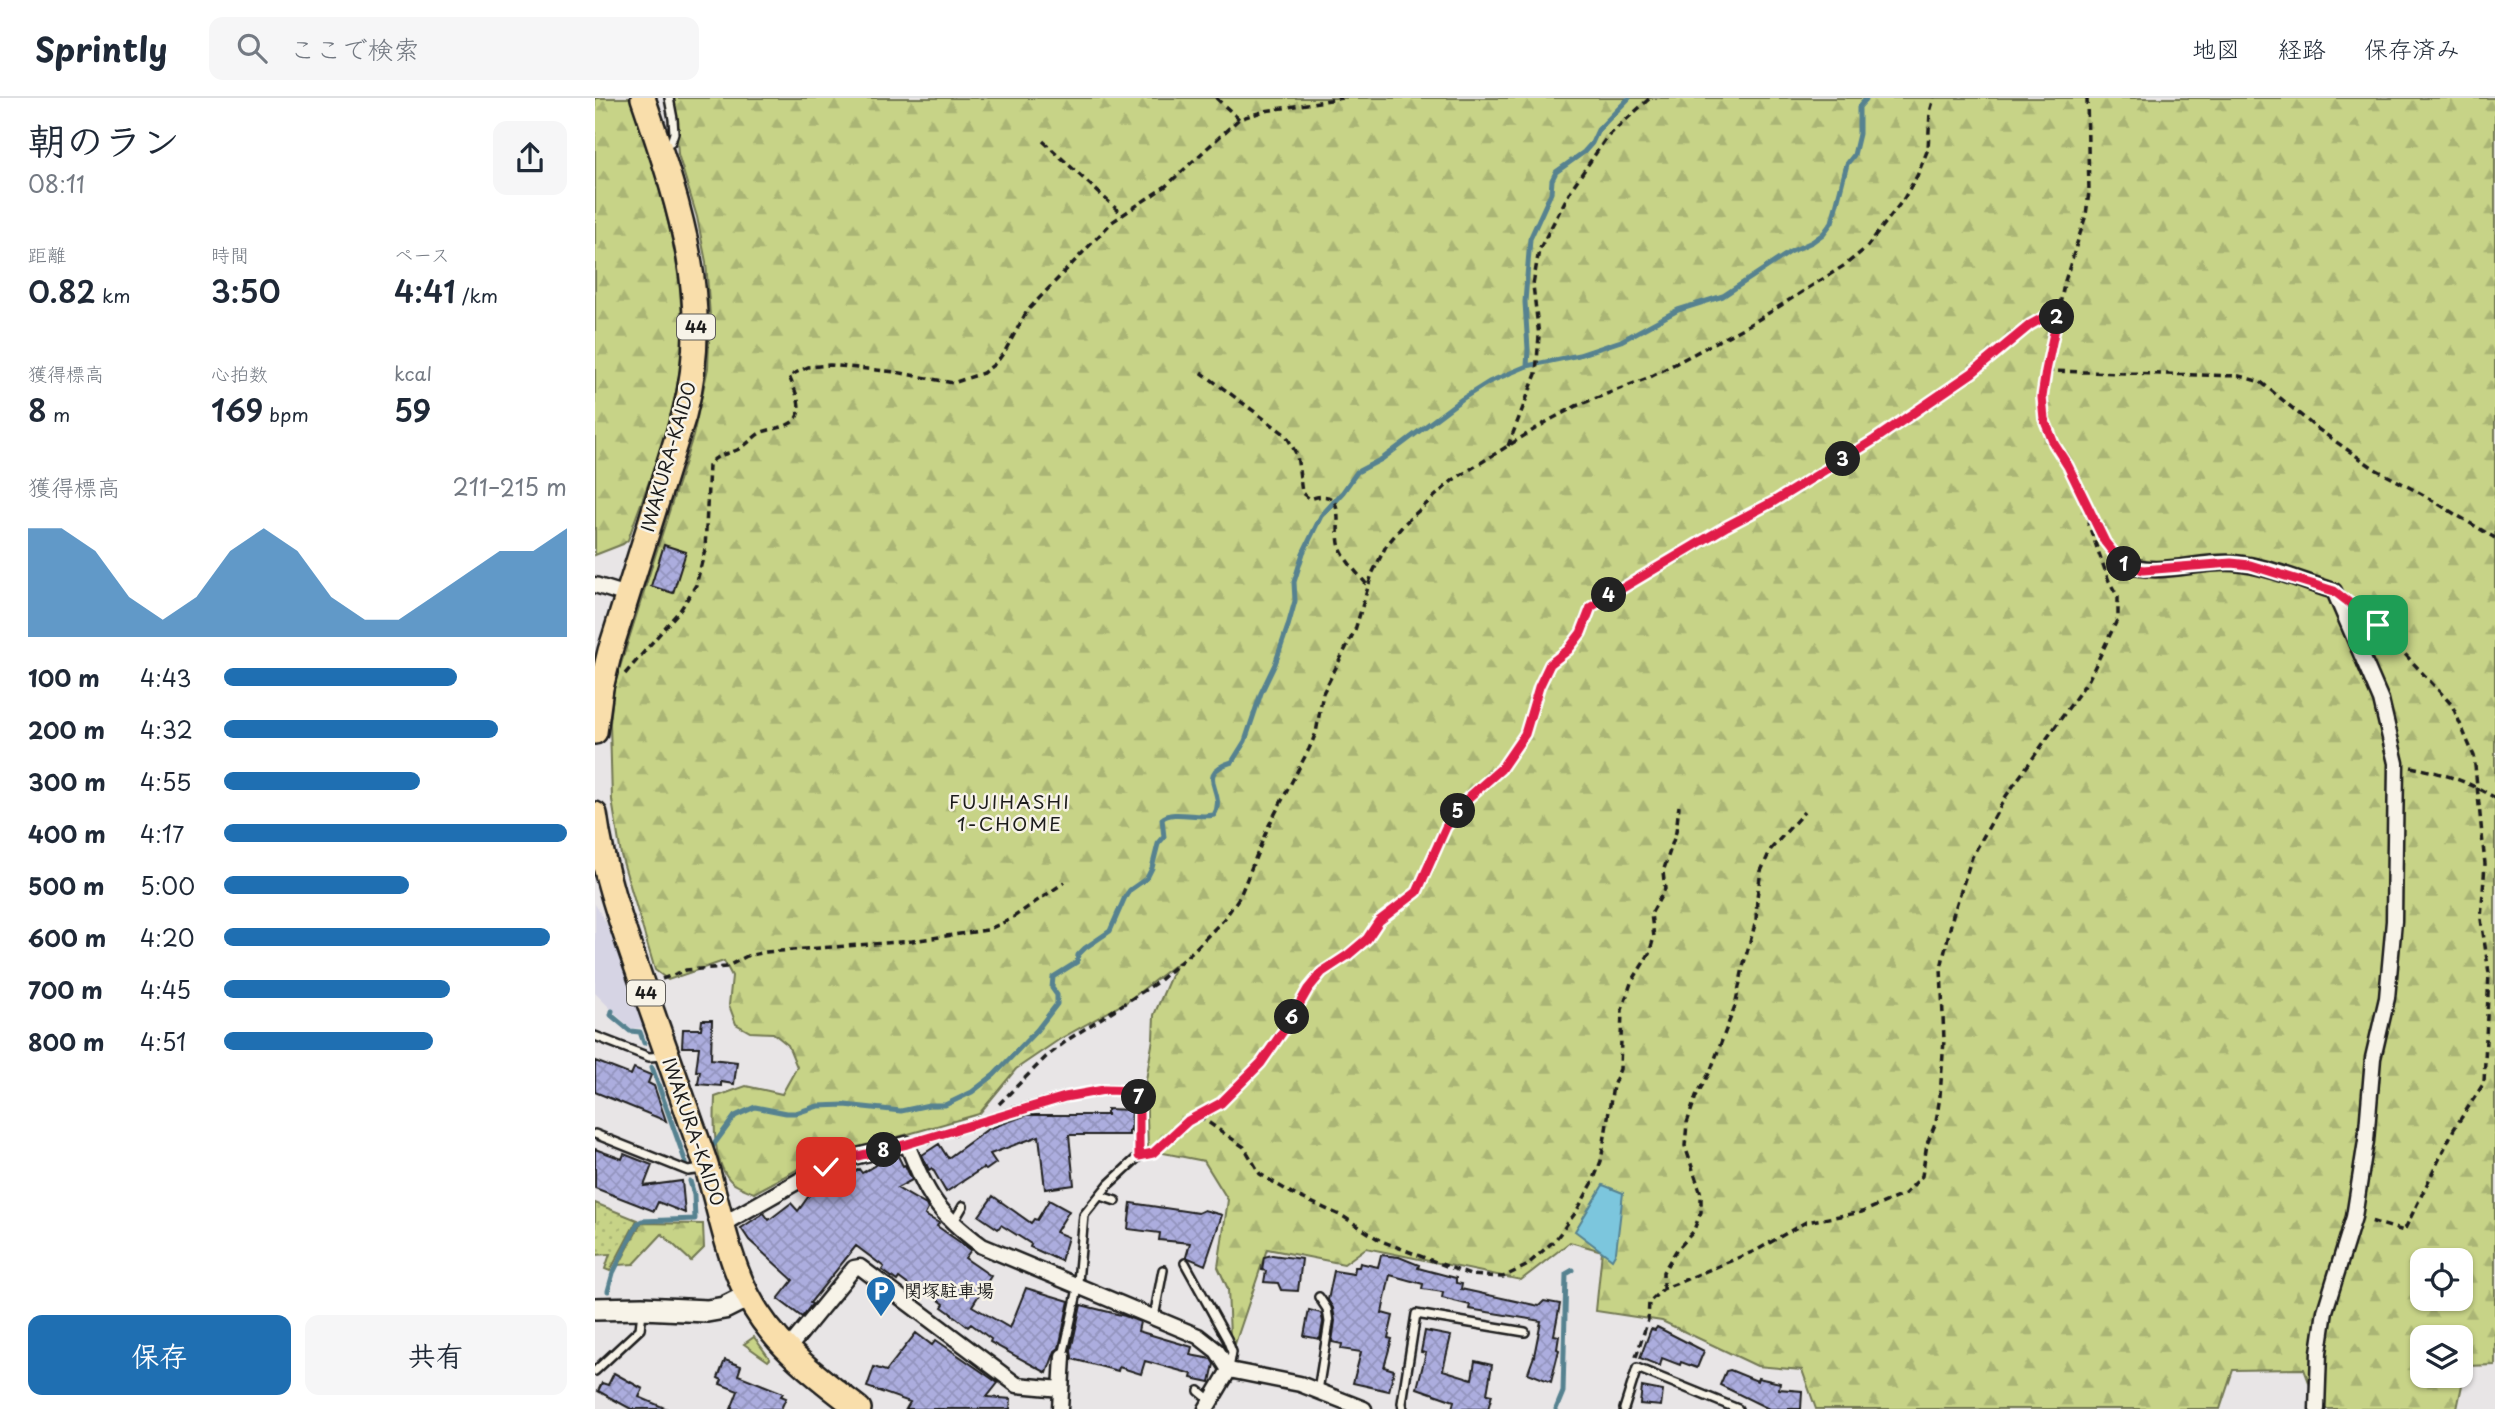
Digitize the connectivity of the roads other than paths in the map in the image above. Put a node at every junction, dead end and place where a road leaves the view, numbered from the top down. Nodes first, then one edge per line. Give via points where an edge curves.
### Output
1 (643, 98) edge
2 (669, 98) edge
3 (660, 147) junction
4 (2121, 562) road end
5 (595, 585) edge
6 (627, 595) junction
7 (595, 732) edge
8 (595, 814) edge
9 (595, 1036) edge
10 (668, 1056) junction
11 (1065, 1097) road end
12 (595, 1134) edge
13 (907, 1144) junction
14 (1139, 1156) road end
15 (707, 1168) junction
16 (1101, 1196) junction
17 (1116, 1201) dead end
18 (963, 1206) dead end
19 (953, 1223) junction
20 (723, 1224) junction
21 (1185, 1263) dead end
22 (1163, 1270) dead end
23 (1077, 1287) junction
24 (748, 1296) junction
25 (1319, 1297) dead end
26 (642, 1308) junction
27 (595, 1309) edge
28 (1153, 1317) junction
29 (1525, 1332) dead end
30 (787, 1350) junction
31 (1063, 1356) joint
32 (1229, 1370) junction
33 (595, 1371) edge
34 (1061, 1389) junction
35 (1199, 1391) dead end
36 (1318, 1391) junction
37 (1208, 1405) edge
38 (859, 1409) edge
39 (1060, 1409) edge
40 (1364, 1409) edge
41 (1403, 1409) edge
42 (1624, 1409) edge
43 (1738, 1409) edge
44 (2317, 1409) edge

1 - 3 main road, IWAKURA-KAIDO / 44
2 - 3 lane via 673,138
3 - 6 main road, IWAKURA-KAIDO / 44 via 690,256 696,349 684,415
4 - 44 street via 2143,570 2231,563 2334,591 2381,700 2396,763 2394,921 2387,998 2373,1058 2354,1217 2325,1311
5 - 6 street
6 - 7 main road, IWAKURA-KAIDO / 44 via 601,688
8 - 10 main road, IWAKURA-KAIDO / 44 via 611,892
9 - 10 lane via 649,1057
10 - 15 main road, IWAKURA-KAIDO / 44
11 - 13 lane
12 - 15 lane via 688,1171
13 - 19 street via 925,1187
13 - 20 street via 816,1171
14 - 16 lane
15 - 20 main road, IWAKURA-KAIDO / 44
16 - 17 lane
16 - 23 lane via 1084,1215
18 - 19 lane
19 - 23 street via 982,1246
20 - 24 main road, IWAKURA-KAIDO / 44
21 - 32 lane via 1227,1339 1232,1352
22 - 28 lane
23 - 28 street
23 - 31 lane
24 - 26 street via 707,1311
24 - 30 main road, IWAKURA-KAIDO / 44
25 - 36 lane via 1329,1322
26 - 27 street
26 - 33 lane via 640,1329
28 - 32 street via 1207,1342
29 - 41 lane via 1416,1314
30 - 34 street via 853,1268 860,1267 1017,1385
30 - 38 main road, IWAKURA-KAIDO / 44
31 - 34 street
32 - 36 street
32 - 37 street
34 - 39 street
35 - 37 lane
36 - 40 street
42 - 43 lane via 1637,1368

